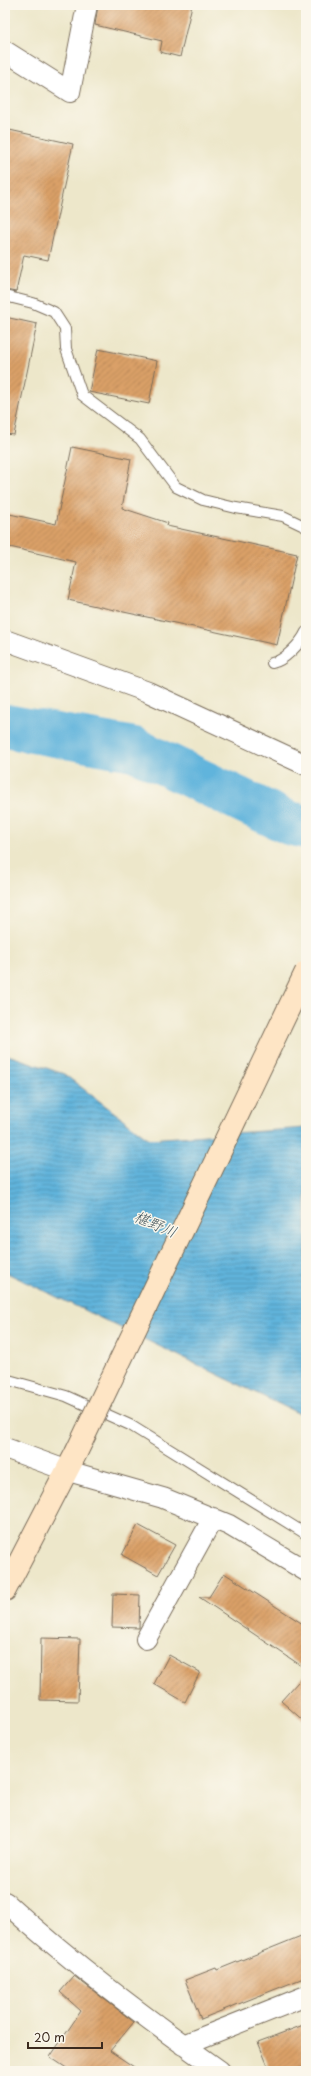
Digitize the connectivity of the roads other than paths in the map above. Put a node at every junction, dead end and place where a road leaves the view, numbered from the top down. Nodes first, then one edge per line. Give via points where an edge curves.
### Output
1 (87, 5) edge
2 (5, 51) edge
3 (5, 296) edge
4 (306, 527) edge
5 (306, 632) edge
6 (5, 640) edge
7 (272, 663) dead end
8 (306, 765) edge
9 (306, 972) edge
10 (5, 1379) edge
11 (5, 1448) edge
12 (72, 1462) junction
13 (212, 1518) junction
14 (306, 1534) edge
15 (306, 1571) edge
16 (5, 1590) edge
17 (146, 1639) dead end
18 (5, 1902) edge
19 (306, 1996) edge
20 (183, 2044) junction
21 (220, 2071) edge

1 - 2 street via 70,92
3 - 4 lane via 33,303 54,312 65,329 66,350 82,395 140,439 176,487 203,500 283,516
5 - 7 lane via 304,638 288,653
6 - 8 street via 148,692
9 - 12 street, bridge
10 - 14 lane via 66,1396 130,1425
11 - 12 street
12 - 13 street
12 - 16 street
13 - 15 street via 229,1525
13 - 17 street
18 - 20 street via 53,1946
19 - 20 street
20 - 21 street

